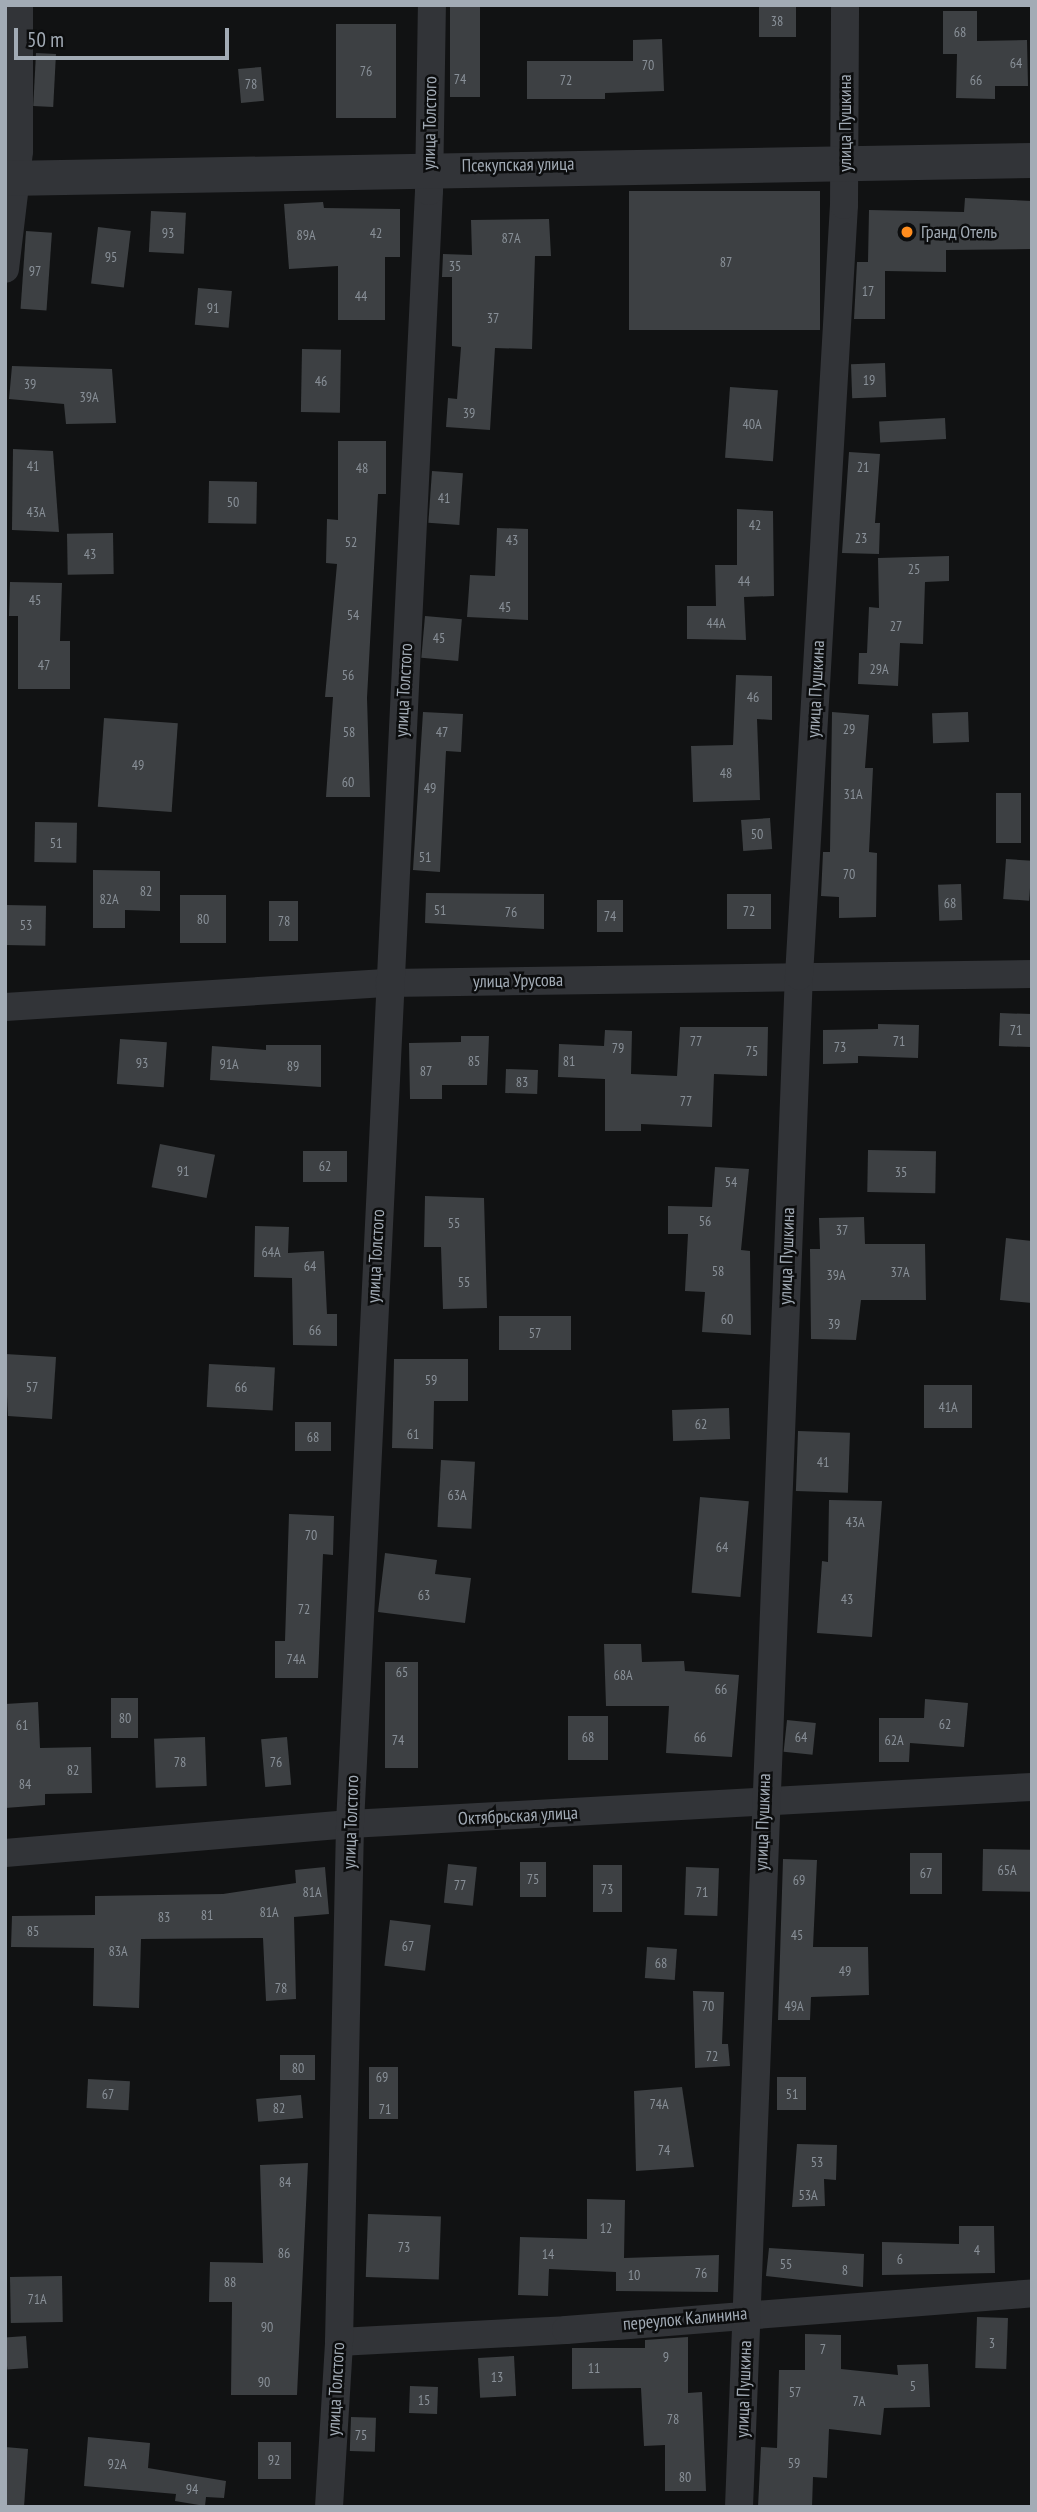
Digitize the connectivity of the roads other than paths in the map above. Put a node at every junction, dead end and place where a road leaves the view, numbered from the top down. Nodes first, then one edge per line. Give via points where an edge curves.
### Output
1 (19, 5) edge
2 (432, 5) edge
3 (845, 5) edge
4 (1032, 160) edge
5 (845, 161) junction
6 (430, 167) junction
7 (11, 178) edge
8 (5, 269) edge
9 (1032, 974) edge
10 (799, 975) junction
11 (389, 983) junction
12 (5, 1007) edge
13 (1032, 1787) edge
14 (764, 1804) junction
15 (350, 1824) junction
16 (5, 1853) edge
17 (1032, 2293) edge
18 (747, 2314) junction
19 (339, 2342) junction
20 (329, 2507) edge
21 (739, 2507) edge

1 - 7 street
2 - 6 street, улица Толстого
3 - 5 street, улица Пушкина
4 - 5 street, Псекупская улица
5 - 6 street, Псекупская улица
5 - 10 street, улица Пушкина
6 - 7 street, Псекупская улица
6 - 11 street, улица Толстого
7 - 8 street
9 - 10 street, улица Урусова
10 - 11 street, улица Урусова
10 - 14 street, улица Пушкина
11 - 12 street, улица Урусова
11 - 15 street, улица Толстого
13 - 14 street, Октябрьская улица
14 - 15 street, Октябрьская улица
14 - 18 street, улица Пушкина
15 - 16 street, Октябрьская улица
15 - 19 street, улица Толстого
17 - 18 street, переулок Калинина
18 - 19 street, переулок Калинина
18 - 21 street, улица Пушкина
19 - 20 street, улица Толстого

